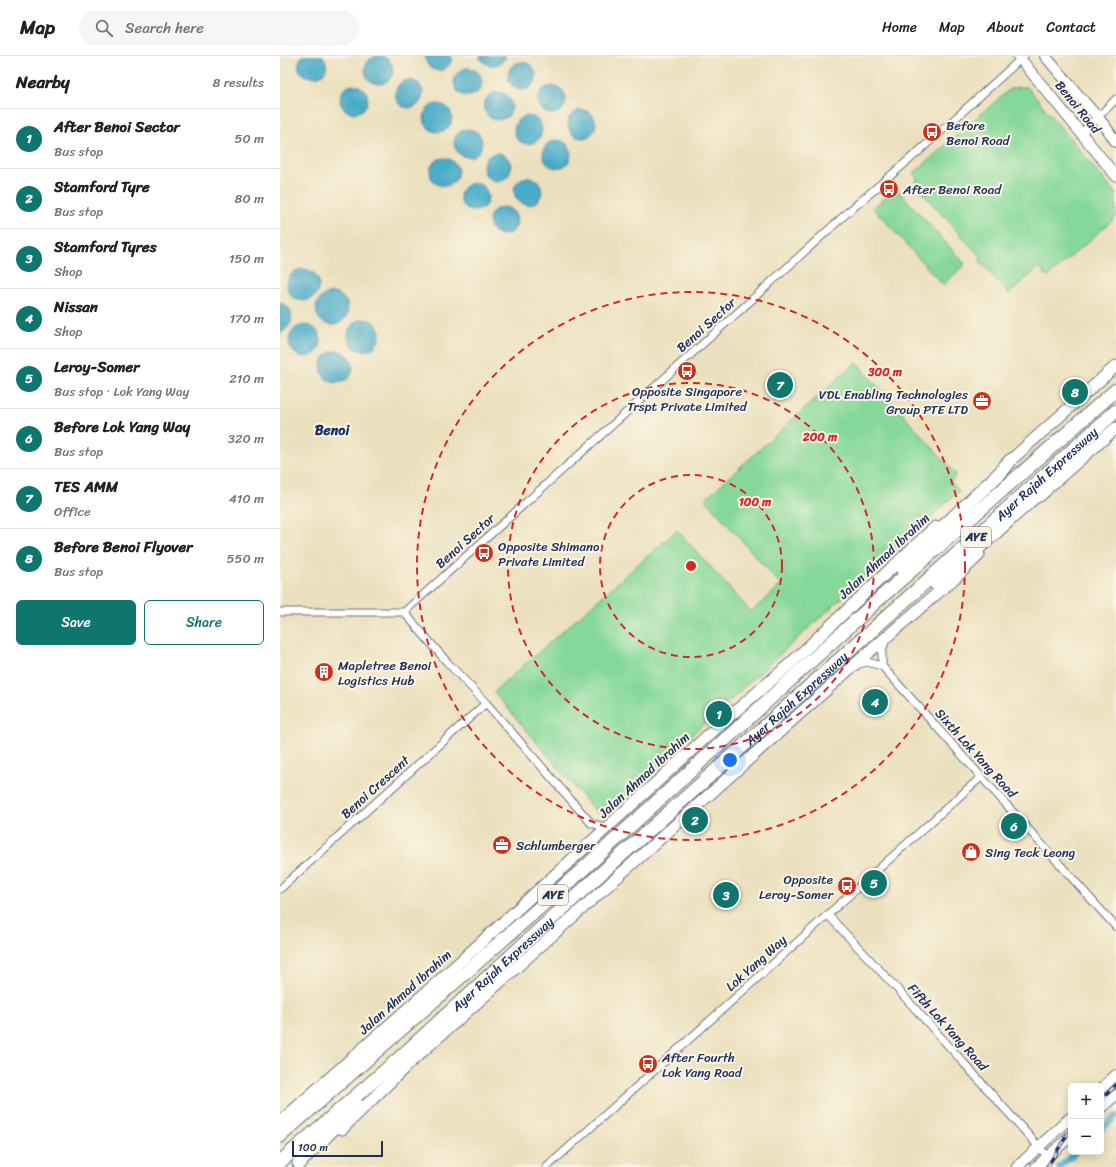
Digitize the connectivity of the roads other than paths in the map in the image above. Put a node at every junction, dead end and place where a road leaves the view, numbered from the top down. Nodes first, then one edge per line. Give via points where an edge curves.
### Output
1 (1045, 56) edge
2 (1021, 57) edge
3 (1116, 99) edge
4 (1097, 118) junction
5 (1082, 133) junction
6 (1116, 142) edge
7 (1116, 176) edge
8 (1116, 366) edge
9 (1116, 390) edge
10 (1116, 411) edge
11 (1116, 428) edge
12 (1010, 461) junction
13 (1045, 490) junction
14 (880, 598) junction
15 (280, 612) edge
16 (404, 612) junction
17 (887, 637) junction
18 (836, 663) junction
19 (853, 666) junction
20 (882, 666) junction
21 (486, 703) junction
22 (981, 777) junction
23 (591, 823) junction
24 (609, 826) junction
25 (592, 841) junction
26 (280, 889) edge
27 (828, 915) junction
28 (1116, 927) edge
29 (395, 1062) junction
30 (1116, 1075) edge
31 (1104, 1086) edge
32 (1116, 1095) edge
33 (1104, 1105) edge
34 (1069, 1119) edge
35 (280, 1122) edge
36 (280, 1136) edge
37 (1068, 1139) edge
38 (1039, 1147) junction
39 (1048, 1157) junction
40 (280, 1162) edge
41 (297, 1165) edge
42 (551, 1166) edge
43 (1017, 1167) edge
44 (1036, 1167) edge

1 - 4 main road, Benoi Road
2 - 5 main road, Benoi Road
2 - 16 street, Benoi Sector
3 - 4 street
4 - 5 street
4 - 6 main road, Benoi Road
5 - 7 main road, Benoi Road
8 - 12 main road, Jalan Ahmad Ibrahim
9 - 14 highway, Ayer Rajah Expressway / AYE
10 - 18 highway, Ayer Rajah Expressway / AYE
11 - 13 main road
12 - 14 highway via 910,560 884,589
12 - 24 main road, Jalan Ahmad Ibrahim
13 - 17 main road via 962,571
13 - 18 highway via 882,629
14 - 36 highway, Ayer Rajah Expressway / AYE via 586,866
15 - 16 street
16 - 21 street
17 - 19 main road
17 - 20 street via 882,651
18 - 29 highway, Ayer Rajah Expressway / AYE
19 - 20 street via 866,662
19 - 41 main road via 405,1067 342,1128
20 - 22 street, Sixth Lok Yang Road
21 - 23 street
21 - 26 street, Benoi Crescent
22 - 27 street, Lok Yang Way
22 - 28 street, Sixth Lok Yang Road
23 - 24 street
23 - 25 street via 594,832
24 - 25 main road, Jalan Ahmad Ibrahim
25 - 35 main road, Jalan Ahmad Ibrahim
27 - 38 street, Fifth Lok Yang Road
27 - 42 street, Lok Yang Way
29 - 40 highway, Ayer Rajah Expressway / AYE
29 - 41 highway via 383,1080
30 - 31 main road
32 - 33 main road
34 - 38 main road
37 - 39 main road
38 - 39 street, Fifth Lok Yang Road
38 - 43 main road
39 - 44 main road

